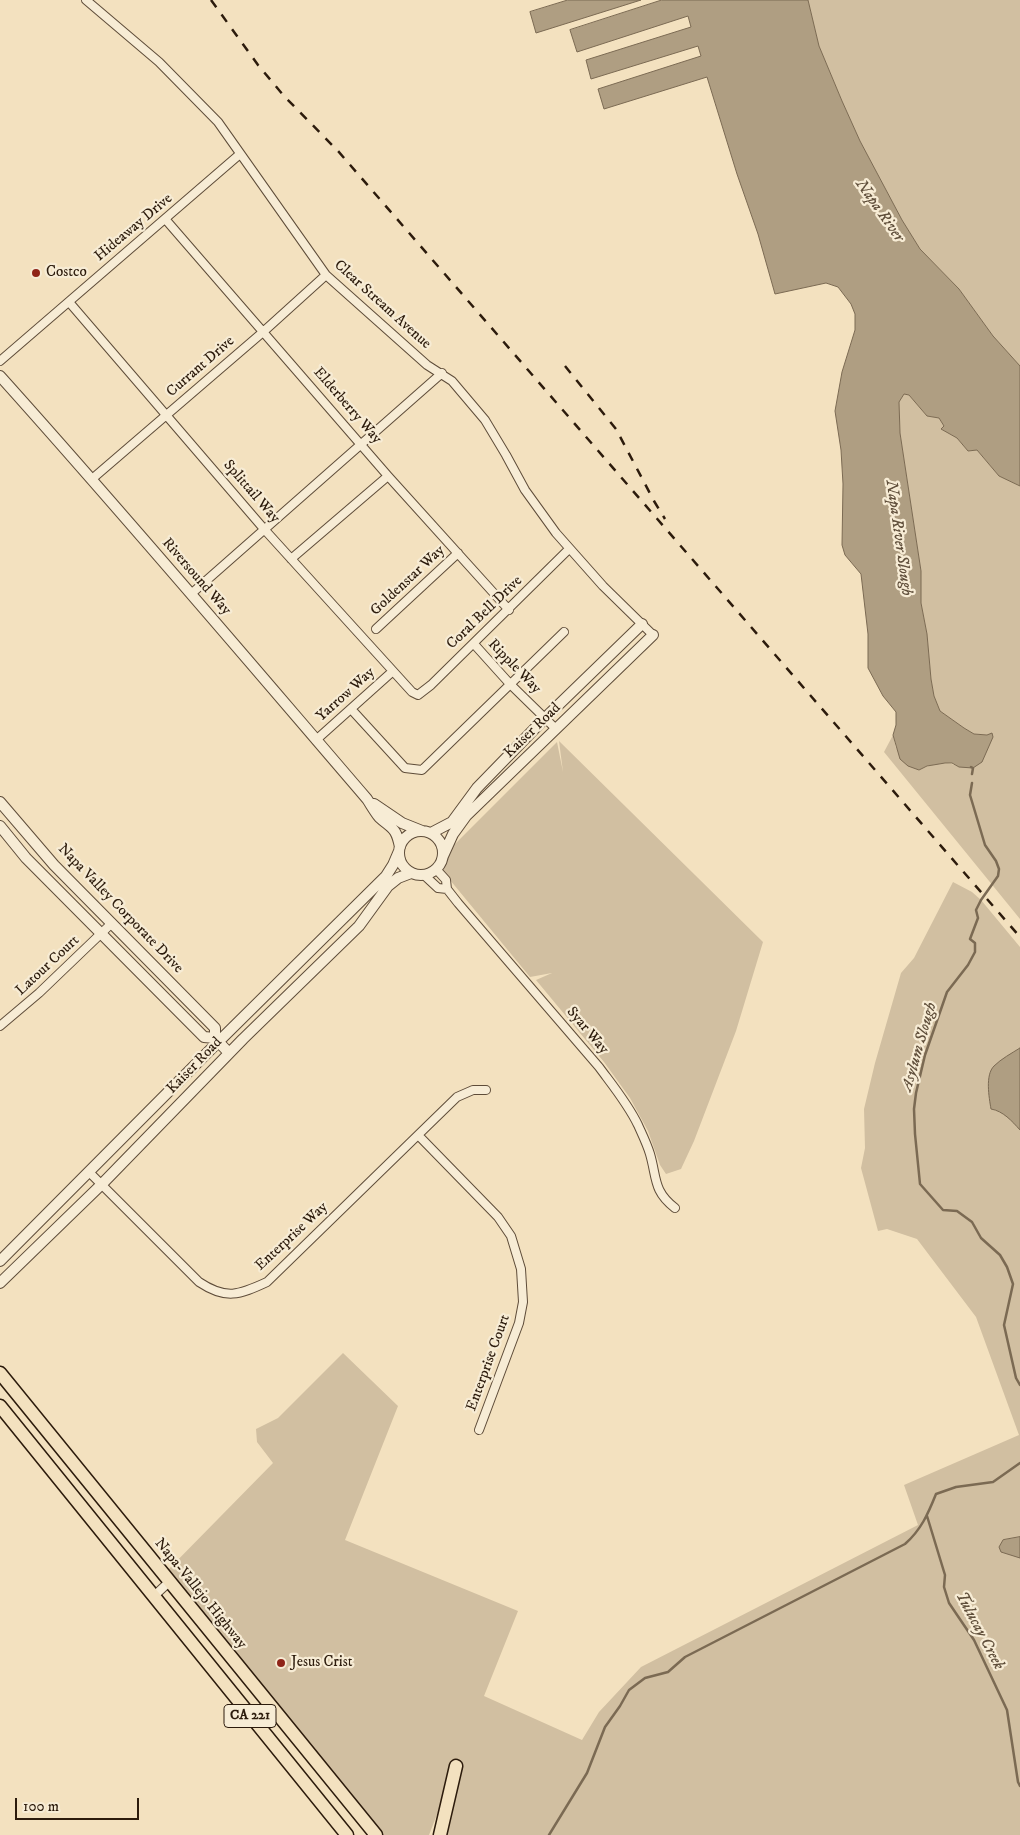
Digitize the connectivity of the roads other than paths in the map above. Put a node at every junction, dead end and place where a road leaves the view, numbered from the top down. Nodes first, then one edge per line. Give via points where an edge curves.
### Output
1 (86, 0) edge
2 (240, 154) junction
3 (166, 220) junction
4 (326, 275) junction
5 (69, 302) junction
6 (263, 332) junction
7 (0, 361) edge
8 (442, 373) junction
9 (0, 376) edge
10 (166, 415) junction
11 (361, 444) junction
12 (388, 476) junction
13 (92, 479) junction
14 (264, 529) junction
15 (569, 549) junction
16 (458, 553) junction
17 (291, 559) junction
18 (192, 594) junction
19 (509, 610) junction
20 (642, 624) junction
21 (376, 629) dead end
22 (564, 632) dead end
23 (653, 635) joint
24 (474, 644) junction
25 (393, 671) junction
26 (510, 684) junction
27 (418, 695) joint
28 (351, 709) junction
29 (545, 718) junction
30 (556, 729) junction
31 (316, 740) junction
32 (367, 800) junction
33 (0, 802) edge
34 (0, 826) edge
35 (427, 832) junction
36 (400, 849) junction
37 (443, 856) junction
38 (436, 869) junction
39 (411, 873) junction
40 (424, 875) junction
41 (447, 889) junction
42 (112, 923) junction
43 (101, 934) junction
44 (0, 1026) edge
45 (217, 1040) junction
46 (229, 1053) junction
47 (486, 1090) dead end
48 (418, 1135) junction
49 (89, 1172) junction
50 (102, 1184) junction
51 (675, 1208) dead end
52 (0, 1261) edge
53 (0, 1283) edge
54 (0, 1373) edge
55 (0, 1406) edge
56 (479, 1430) dead end
57 (169, 1582) junction
58 (154, 1596) junction
59 (456, 1766) dead end
60 (347, 1835) edge
61 (376, 1835) edge
62 (440, 1835) edge

1 - 2 street, Clear Stream Avenue via 159,62 218,122
2 - 3 street, Hideaway Drive
2 - 4 street, Clear Stream Avenue
3 - 5 street, Hideaway Drive
3 - 6 street, Elderberry Way
4 - 6 street, Currant Drive
4 - 8 street, Clear Stream Avenue via 427,365
5 - 7 street, Hideaway Drive
5 - 10 street, Splittail Way
6 - 10 street, Currant Drive
6 - 11 street, Elderberry Way
8 - 11 street
8 - 15 street, Clear Stream Avenue via 485,420 525,490
9 - 13 street, Riversound Way
10 - 13 street, Currant Drive
10 - 14 street, Splittail Way
11 - 12 street, Elderberry Way
11 - 14 street
12 - 16 street, Elderberry Way
12 - 17 street
13 - 18 street, Riversound Way
14 - 17 street, Splittail Way
14 - 18 street
15 - 19 street, Coral Bell Drive
15 - 20 street, Clear Stream Avenue
16 - 19 street, Elderberry Way
16 - 21 street, Goldenstar Way
17 - 25 street, Splittail Way
18 - 31 street, Riversound Way
19 - 24 street, Coral Bell Drive
20 - 23 street, Clear Stream Avenue
20 - 29 street, Kaiser Road
22 - 26 street
23 - 30 street, Kaiser Road
24 - 26 street, Ripple Way
24 - 27 street, Coral Bell Drive
25 - 27 street, Splittail Way
25 - 28 street, Yarrow Way
26 - 28 street via 422,770 405,768
26 - 29 street, Ripple Way
28 - 31 street, Yarrow Way
29 - 30 street, Ripple Way
29 - 35 street, Kaiser Road via 477,788 452,822
30 - 37 street, Kaiser Road via 466,816
31 - 32 street, Riversound Way
32 - 35 street, Riversound Way via 402,823
32 - 36 street, Riversound Way via 392,827 398,836
33 - 42 street, Napa Valley Corporate Drive via 54,865
34 - 43 street, Napa Valley Corporate Drive via 26,858
35 - 36 street via 408,835
35 - 37 street via 442,844
36 - 39 street via 402,864
36 - 45 street, Kaiser Road via 386,876
37 - 38 street
38 - 40 street
38 - 41 street, Syar Way via 446,880
39 - 40 street
39 - 46 street, Kaiser Road via 388,886 359,926
40 - 41 street, Syar Way via 438,888
41 - 51 street, Syar Way via 617,1091 629,1108 650,1154 658,1191
42 - 43 street, Latour Court
42 - 45 street, Napa Valley Corporate Drive via 215,1028
43 - 44 street, Latour Court
43 - 45 street, Napa Valley Corporate Drive via 204,1037
45 - 46 street, Napa Valley Corporate Drive
45 - 49 street, Kaiser Road
46 - 50 street, Kaiser Road
47 - 48 street, Enterprise Way via 472,1090 458,1096
48 - 50 street, Enterprise Way via 267,1282 244,1293 217,1292 199,1282
48 - 56 street, Enterprise Court via 498,1217 511,1236 521,1269 522,1312
49 - 50 street, Enterprise Way
49 - 52 street, Kaiser Road
50 - 53 street, Kaiser Road
54 - 57 main road, Napa-Vallejo Highway / CA 221
55 - 58 main road, CA 221
57 - 58 street
57 - 61 main road, Napa-Vallejo Highway / CA 221
58 - 60 main road, CA 221
59 - 62 main road

